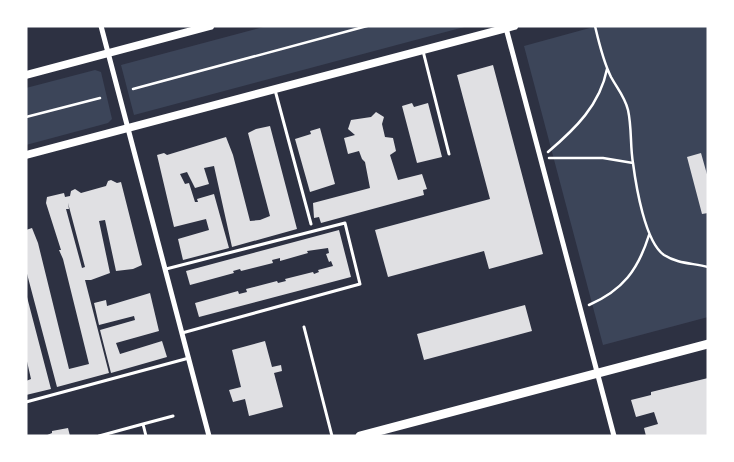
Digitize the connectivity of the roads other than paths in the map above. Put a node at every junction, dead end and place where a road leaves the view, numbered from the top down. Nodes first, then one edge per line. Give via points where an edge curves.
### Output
1 (101, 26) edge
2 (210, 26) edge
3 (510, 27) edge
4 (423, 50) junction
5 (108, 53) junction
6 (26, 75) edge
7 (274, 89) junction
8 (127, 127) junction
9 (448, 154) dead end
10 (26, 155) edge
11 (311, 224) dead end
12 (165, 269) junction
13 (304, 327) dead end
14 (182, 332) junction
15 (708, 344) edge
16 (189, 358) junction
17 (597, 374) junction
18 (26, 402) edge
19 (173, 416) dead end
20 (143, 424) junction
21 (99, 436) edge
22 (146, 436) edge
23 (209, 436) edge
24 (332, 436) edge
25 (360, 436) edge
26 (614, 436) edge

1 - 5 street
2 - 5 street
3 - 4 street
3 - 17 street
4 - 7 street
4 - 9 lane
5 - 6 street
5 - 8 street
7 - 8 street
7 - 11 lane
8 - 10 street
8 - 12 street
12 - 14 street
12 - 14 lane via 345,223 360,284
13 - 24 lane
14 - 16 street
15 - 17 main road
16 - 18 lane
16 - 23 street
17 - 25 main road
17 - 26 street
19 - 20 lane
20 - 21 lane
20 - 22 lane

